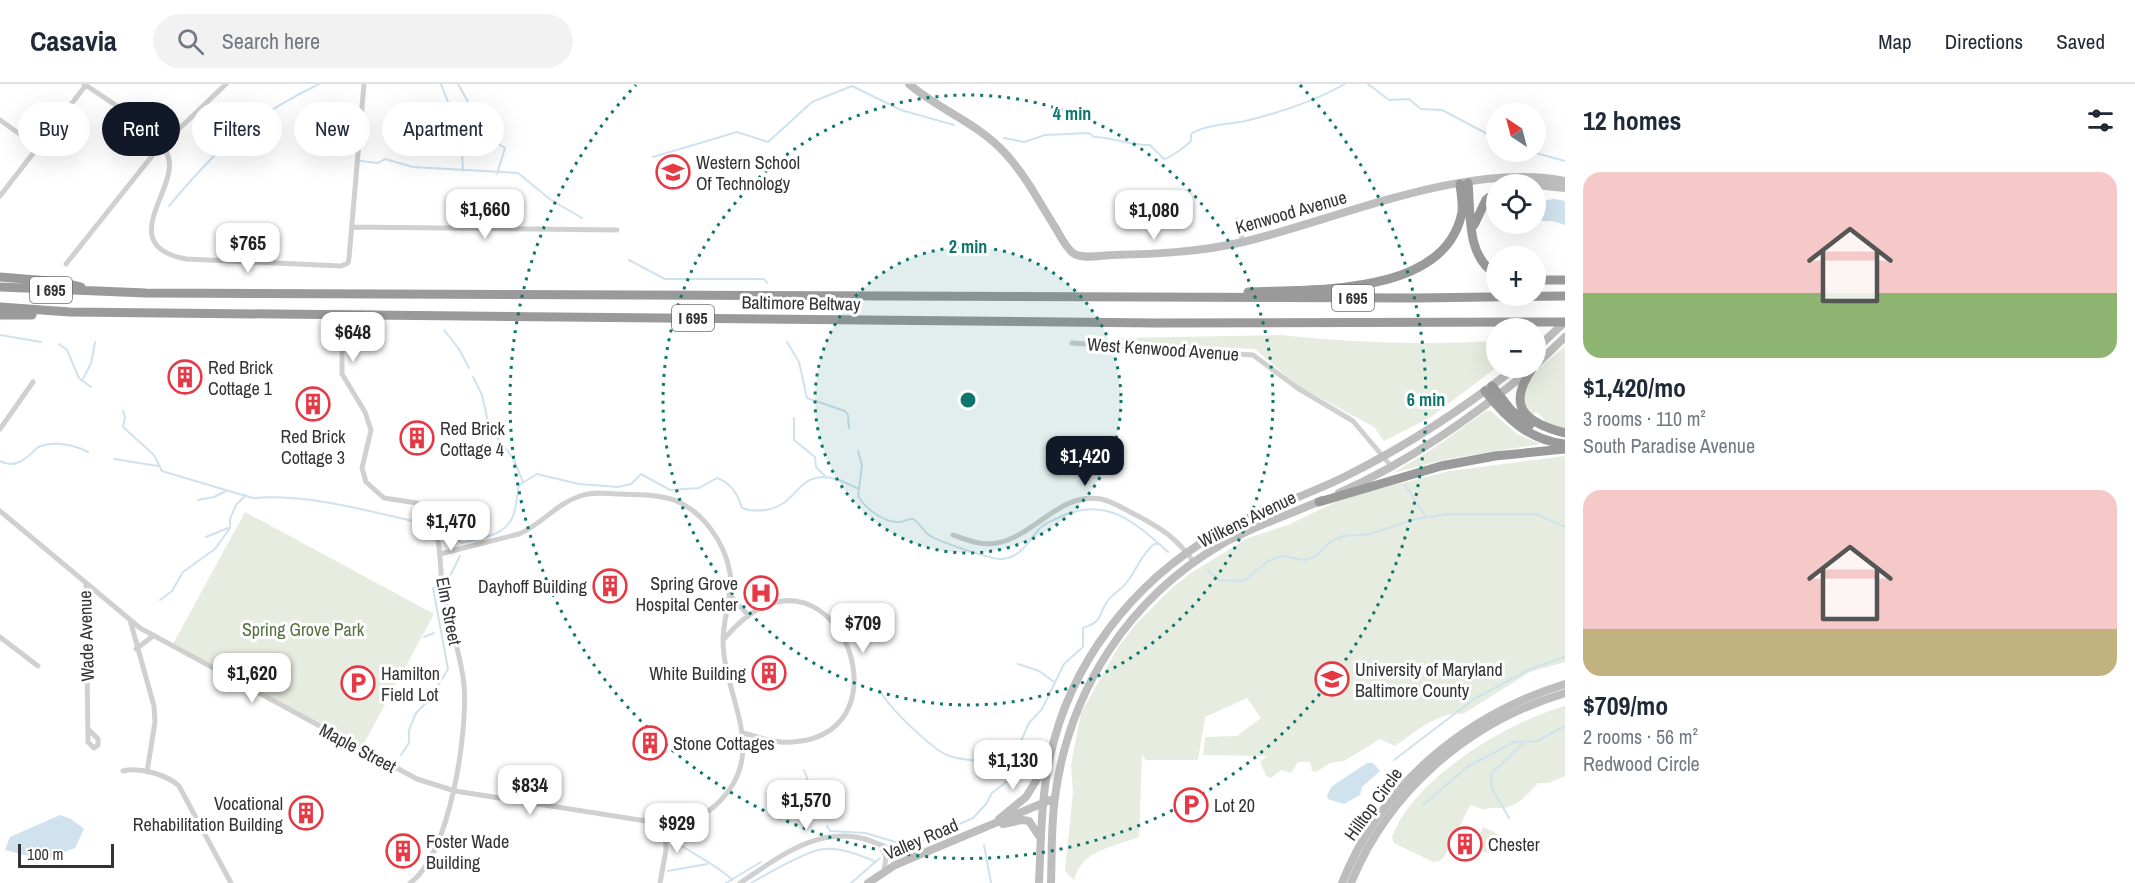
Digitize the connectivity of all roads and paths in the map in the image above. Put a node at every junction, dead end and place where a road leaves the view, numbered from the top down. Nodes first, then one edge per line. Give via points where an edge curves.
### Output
1 (226, 84) edge
2 (364, 84) edge
3 (909, 84) edge
4 (85, 85) edge
5 (73, 102) edge
6 (110, 102) edge
7 (0, 120) edge
8 (180, 128) edge
9 (18, 133) edge
10 (32, 156) edge
11 (153, 156) edge
12 (168, 156) edge
13 (1565, 181) edge
14 (1464, 184) junction
15 (1486, 184) edge
16 (1546, 186) edge
17 (1565, 188) edge
18 (0, 196) edge
19 (1486, 203) edge
20 (1237, 220) dead end
21 (352, 227) junction
22 (617, 230) dead end
23 (1472, 236) junction
24 (1243, 242) junction
25 (66, 264) dead end
26 (1486, 269) edge
27 (0, 277) edge
28 (1546, 280) edge
29 (1565, 280) edge
30 (0, 287) edge
31 (101, 291) junction
32 (1564, 296) edge
33 (1158, 298) junction
34 (0, 307) edge
35 (70, 312) junction
36 (0, 315) edge
37 (1565, 323) edge
38 (1565, 337) edge
39 (1546, 340) edge
40 (1072, 343) dead end
41 (342, 345) dead end
42 (1546, 355) edge
43 (1502, 378) edge
44 (1521, 378) edge
45 (1528, 378) edge
46 (33, 382) dead end
47 (1489, 388) junction
48 (1496, 398) junction
49 (0, 429) edge
50 (1565, 435) edge
51 (1565, 444) edge
52 (1565, 449) edge
53 (1384, 457) junction
54 (1391, 466) junction
55 (1319, 501) junction
56 (0, 511) edge
57 (952, 535) dead end
58 (1187, 553) junction
59 (440, 554) junction
60 (1194, 562) junction
61 (86, 584) junction
62 (729, 594) junction
63 (748, 615) junction
64 (130, 620) junction
65 (153, 636) junction
66 (0, 637) edge
67 (723, 640) junction
68 (136, 649) junction
69 (38, 666) dead end
70 (1565, 684) edge
71 (1565, 693) edge
72 (88, 729) dead end
73 (743, 733) junction
74 (1050, 756) junction
75 (123, 771) dead end
76 (147, 772) junction
77 (455, 791) junction
78 (1055, 798) junction
79 (1043, 803) junction
80 (664, 824) junction
81 (981, 830) junction
82 (1041, 840) junction
83 (882, 847) junction
84 (911, 858) junction
85 (884, 871) junction
86 (231, 883) edge
87 (410, 883) edge
88 (660, 883) edge
89 (740, 883) edge
90 (868, 883) edge
91 (1039, 883) edge
92 (1052, 883) edge
93 (1342, 883) edge
94 (1351, 883) edge

1 - 8 street
2 - 21 street
3 - 24 main road, Kenwood Avenue via 983,131 1006,154 1074,254 1163,254
4 - 5 street
4 - 6 street
7 - 9 street
10 - 18 street
11 - 25 street
12 - 21 street via 170,169 155,207 152,228 156,242 176,257 341,266 348,263
13 - 14 main road, Kenwood Avenue via 1510,177
14 - 15 main road, Kenwood Avenue
14 - 23 highway
14 - 24 main road, Kenwood Avenue via 1396,197
14 - 33 highway via 1462,210 1450,239 1428,261 1401,275 1337,288
16 - 17 main road
19 - 23 highway via 1479,211
20 - 24 street
21 - 22 street
23 - 26 highway
27 - 31 highway via 61,282
28 - 29 highway
30 - 31 highway, Baltimore Beltway / I 695
31 - 33 highway, Baltimore Beltway / I 695
32 - 33 highway, Baltimore Beltway / I 695
34 - 35 highway, Baltimore Beltway / I 695
35 - 36 highway
35 - 37 highway, Baltimore Beltway / I 695 via 1156,323
37 - 39 main road
38 - 42 main road, Wilkens Avenue
40 - 53 street, West Kenwood Avenue via 1252,355 1345,414
41 - 59 street, Elm Street via 342,374 371,430 362,468 366,482 384,498 417,503 432,520
43 - 47 main road, Wilkens Avenue
44 - 48 main road, Wilkens Avenue
45 - 50 highway via 1520,393 1521,409 1533,422
46 - 49 street
47 - 48 highway
47 - 53 main road, Wilkens Avenue
48 - 50 highway via 1531,426
48 - 51 highway via 1515,425 1527,433
48 - 54 main road, Wilkens Avenue
52 - 55 highway via 1450,465
53 - 54 street, West Kenwood Avenue
53 - 58 main road, Wilkens Avenue via 1216,534
54 - 55 main road, Wilkens Avenue
55 - 60 main road, Wilkens Avenue via 1242,534
56 - 61 street, Wade Avenue
57 - 58 street via 979,543 996,543 1067,504 1098,499 1168,533
58 - 60 street
58 - 74 main road, Wilkens Avenue via 1136,595 1105,635 1077,681
59 - 62 street via 530,530 579,496 661,497 696,513 714,535 727,560
59 - 77 street, Elm Street via 442,584 464,686
60 - 78 main road, Wilkens Avenue via 1145,603 1099,665 1069,732
61 - 64 street, Maple Street
61 - 72 street, Wade Avenue
62 - 63 street
62 - 67 street
63 - 67 street
63 - 73 street via 784,601 819,609 836,624 849,647 854,684 848,709 823,734 793,742
64 - 65 street, Maple Street
64 - 68 street
65 - 68 street
65 - 77 street, Maple Street via 405,773
66 - 69 street
67 - 73 street
68 - 76 street via 155,714
70 - 93 main road, Hilltop Circle via 1487,716 1423,764 1382,811 1359,846
71 - 94 main road, Hilltop Circle via 1492,723 1428,771 1379,830
73 - 80 street, Maple Street via 741,766 724,797 695,819
74 - 79 main road, Wilkens Avenue
74 - 81 main road via 1026,796
75 - 76 street
76 - 86 street via 179,786
77 - 80 street, Maple Street
77 - 87 street, Elm Street via 437,843
78 - 79 main road, Valley Road
78 - 92 main road, Wilkens Avenue
79 - 81 main road, Valley Road
79 - 82 main road, Wilkens Avenue
80 - 88 street via 666,850
81 - 82 main road via 1022,820 1033,825
81 - 84 main road, Valley Road
82 - 91 main road, Wilkens Avenue
83 - 84 street
83 - 85 street via 886,856
83 - 89 street via 857,838 818,839 797,847
84 - 85 main road, Valley Road
85 - 90 main road, Valley Road

